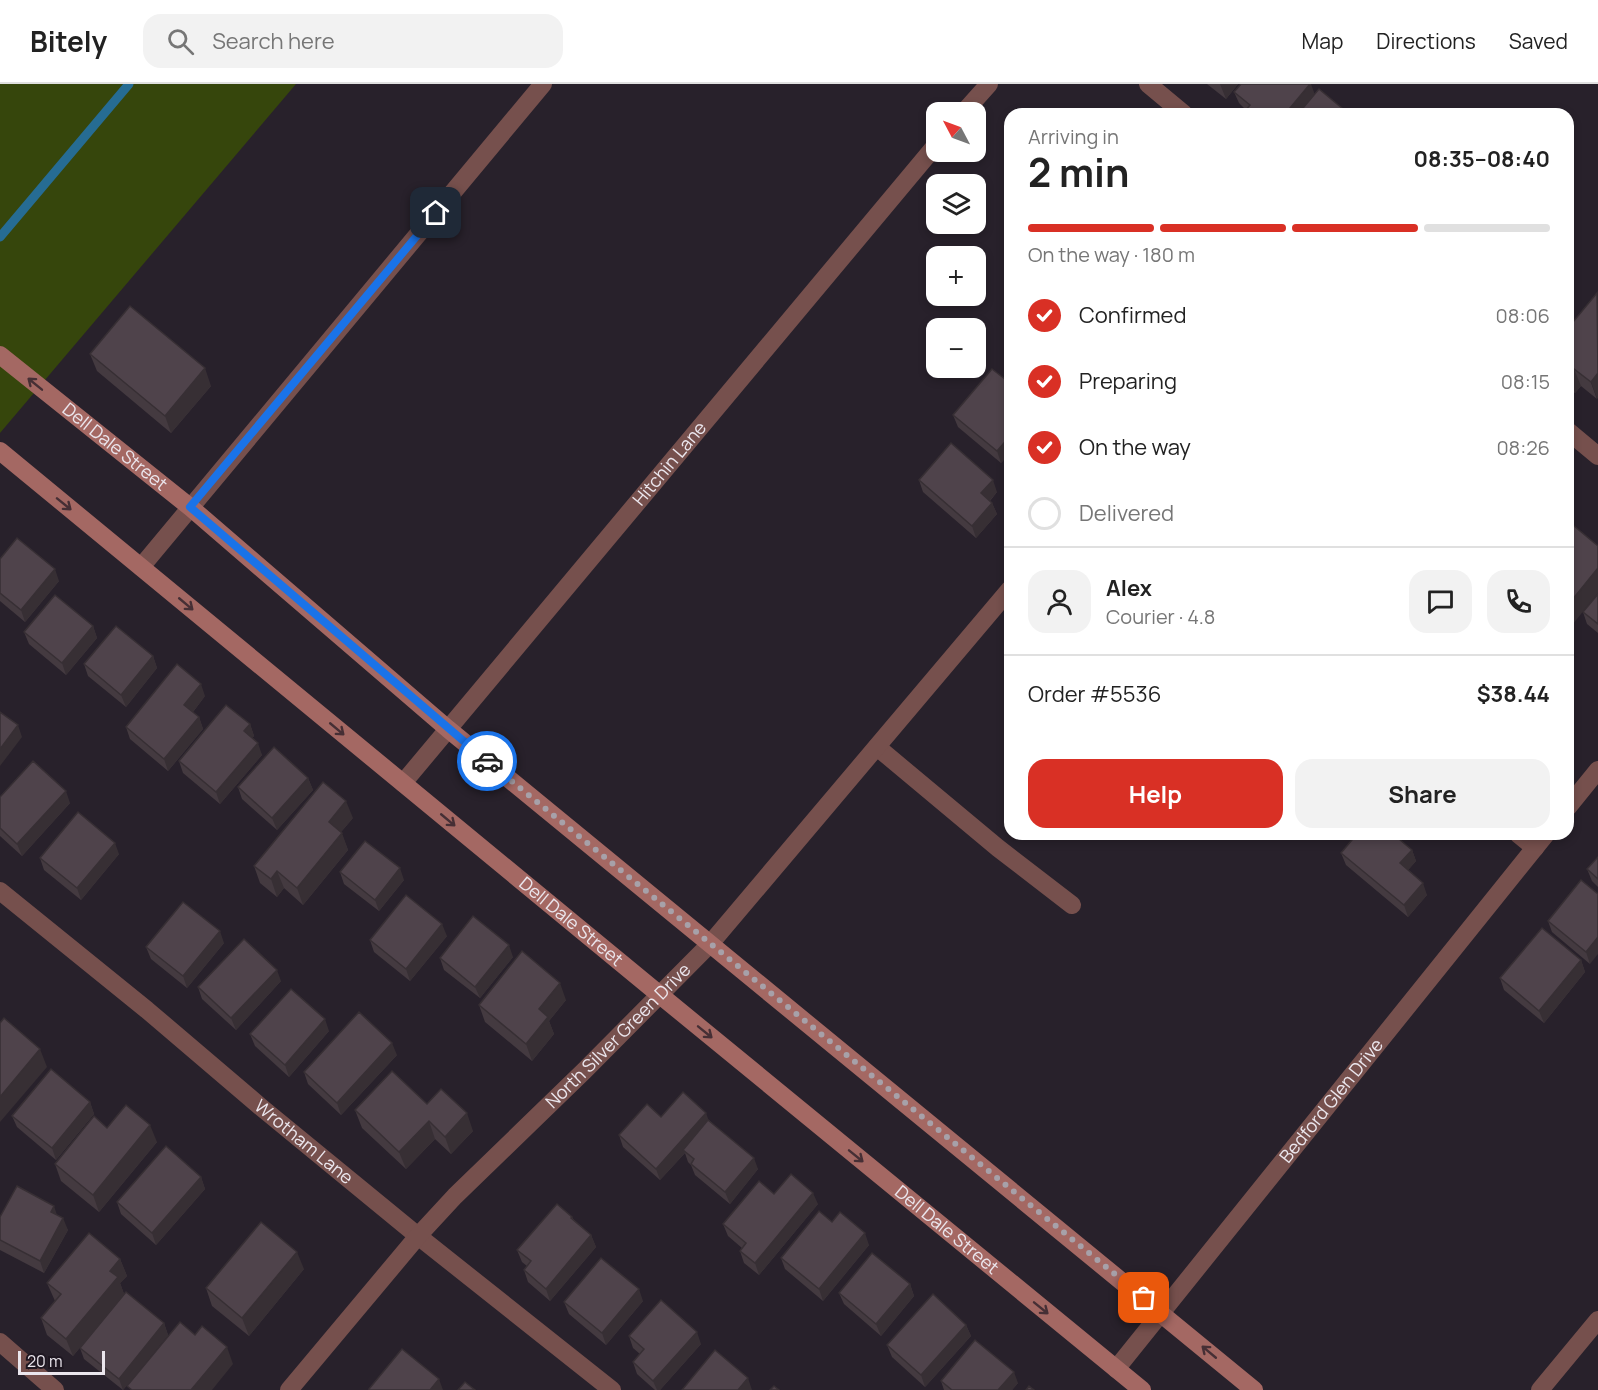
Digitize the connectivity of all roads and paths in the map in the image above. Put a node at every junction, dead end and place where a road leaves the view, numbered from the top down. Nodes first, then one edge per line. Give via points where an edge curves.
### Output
1 (543, 84) edge
2 (989, 84) edge
3 (1148, 84) edge
4 (973, 102) edge
5 (1177, 108) edge
6 (926, 157) edge
7 (0, 355) edge
8 (1574, 436) edge
9 (0, 451) edge
10 (1598, 456) edge
11 (190, 507) junction
12 (141, 567) junction
13 (1004, 596) edge
14 (448, 729) junction
15 (877, 747) junction
16 (1598, 770) edge
17 (403, 783) junction
18 (1574, 800) edge
19 (1540, 841) edge
20 (0, 891) edge
21 (1072, 905) dead end
22 (710, 944) junction
23 (660, 995) junction
24 (418, 1236) junction
25 (1161, 1312) junction
26 (1598, 1320) edge
27 (0, 1342) edge
28 (1116, 1369) junction
29 (55, 1390) edge
30 (289, 1390) edge
31 (612, 1390) edge
32 (1142, 1390) edge
33 (1254, 1390) edge
34 (1540, 1390) edge

1 - 11 street
2 - 4 street
3 - 5 street
6 - 14 street, Hitchin Lane
11 -> 7 main road, Dell Dale Street
8 - 10 street
9 -> 12 main road, Dell Dale Street
11 - 12 street
11 - 14 main road, Dell Dale Street
12 -> 17 main road, Dell Dale Street
13 - 15 street, North Silver Green Drive
14 - 17 street, Hitchin Lane
14 - 22 main road, Dell Dale Street
15 - 21 street
15 - 22 street, North Silver Green Drive
16 - 18 street
17 -> 23 main road, Dell Dale Street
19 - 25 street, Bedford Glen Drive
20 - 24 street, Wrotham Lane
22 - 23 street, North Silver Green Drive
22 - 25 main road, Dell Dale Street
23 - 24 street, North Silver Green Drive
23 -> 28 main road, Dell Dale Street
24 - 30 street, North Silver Green Drive
24 - 31 street, Wrotham Lane
25 - 28 street, Bedford Glen Drive
33 -> 25 main road, Dell Dale Street
26 - 34 street
27 - 29 street
28 - 32 main road, Dell Dale Street

